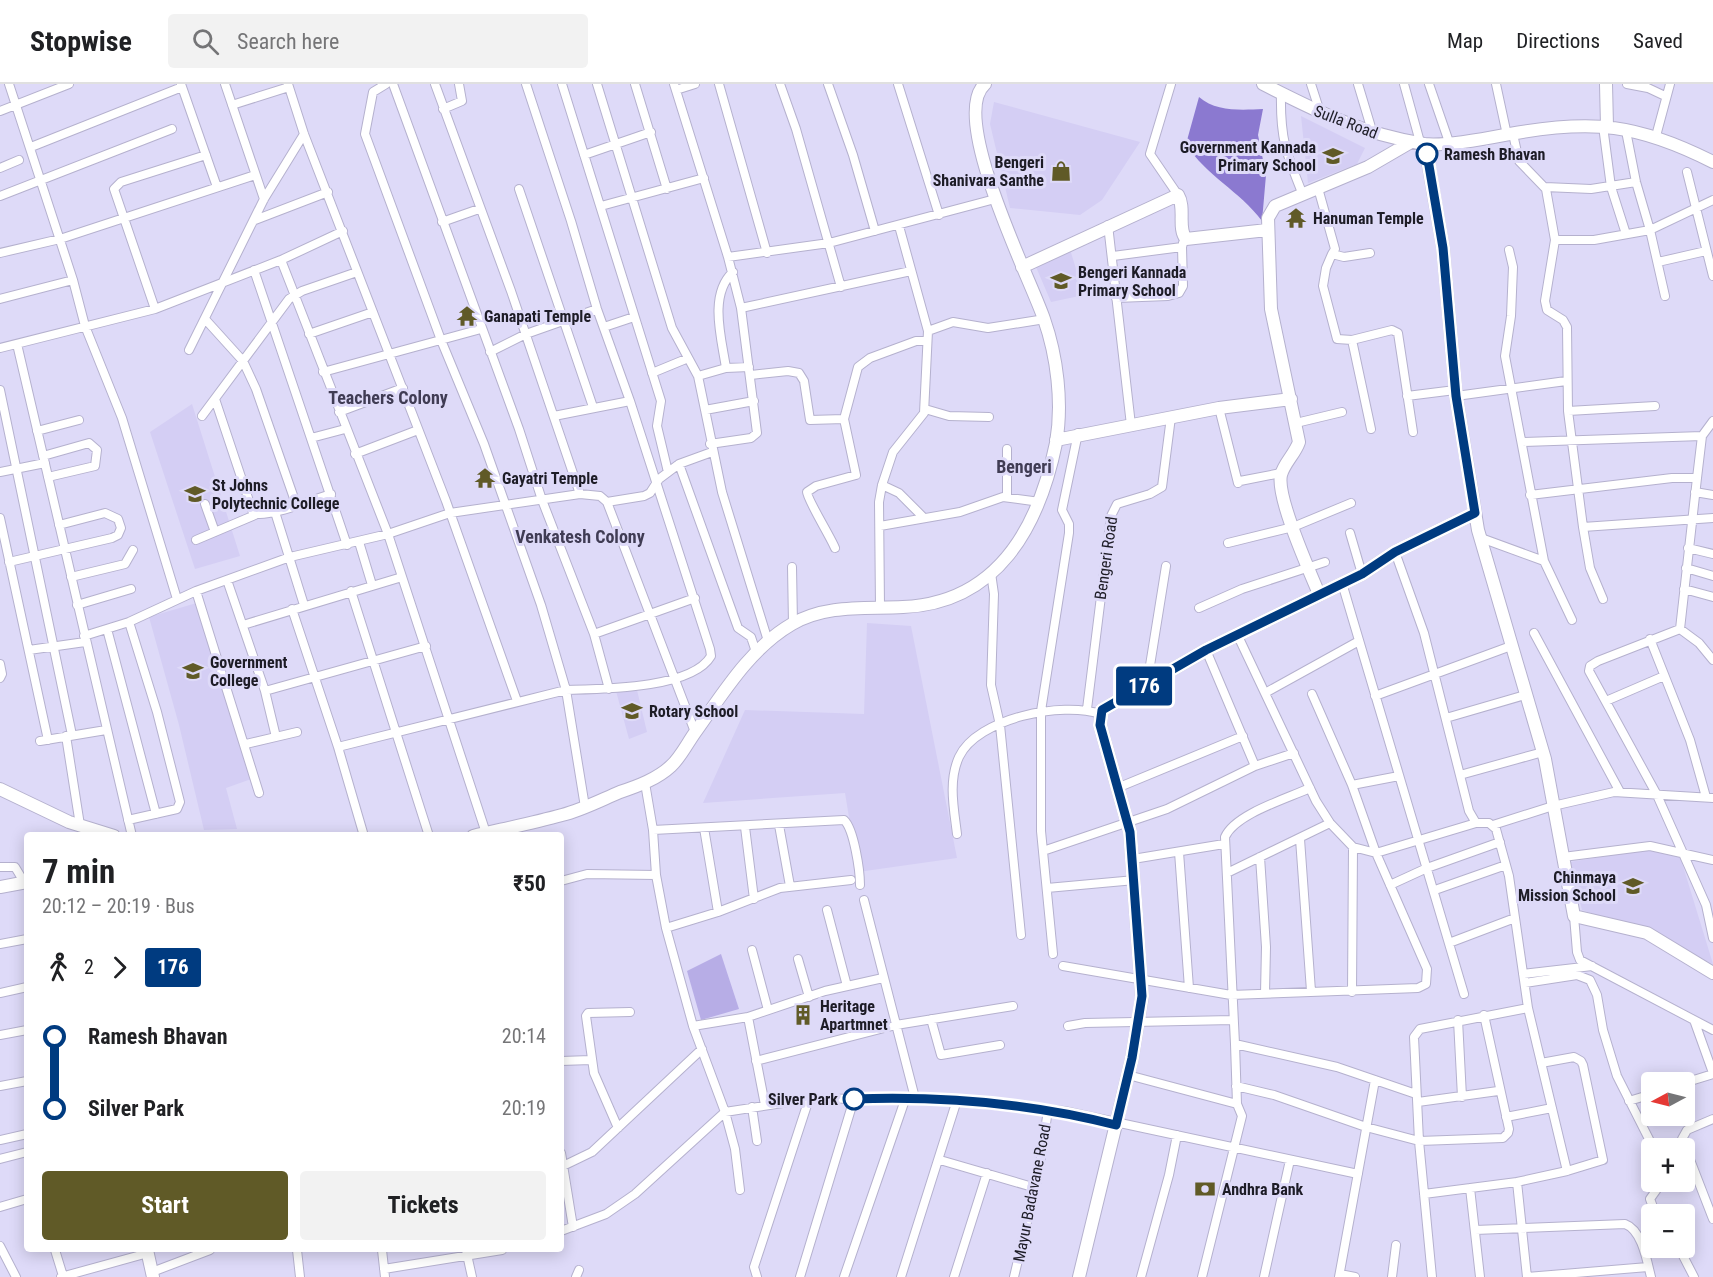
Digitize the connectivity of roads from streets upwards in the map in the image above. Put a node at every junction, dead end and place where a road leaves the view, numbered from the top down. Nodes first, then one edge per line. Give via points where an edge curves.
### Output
1 (9, 84) edge
2 (69, 84) edge
3 (225, 84) edge
4 (387, 84) edge
5 (393, 84) edge
6 (435, 84) edge
7 (459, 84) edge
8 (526, 84) edge
9 (562, 84) edge
10 (597, 84) edge
11 (635, 84) edge
12 (695, 84) edge
13 (719, 84) edge
14 (780, 84) edge
15 (828, 84) edge
16 (898, 84) edge
17 (984, 84) edge
18 (1171, 84) edge
19 (1263, 84) edge
20 (1311, 84) edge
21 (1358, 84) edge
22 (1404, 84) edge
23 (1429, 84) edge
24 (1496, 84) edge
25 (1606, 84) edge
26 (1627, 84) edge
27 (182, 85) edge
28 (288, 85) edge
29 (1669, 85) edge
30 (675, 87) edge
31 (973, 90) edge
32 (1281, 93) junction
33 (1665, 96) junction
34 (17, 105) junction
35 (232, 105) junction
36 (443, 109) junction
37 (0, 111) edge
38 (1320, 113) junction
39 (1605, 126) junction
40 (172, 129) dead end
41 (1626, 131) junction
42 (651, 132) junction
43 (304, 134) junction
44 (1373, 134) junction
45 (1510, 134) junction
46 (1656, 136) junction
47 (1449, 142) junction
48 (616, 143) junction
49 (1419, 143) junction
50 (31, 147) junction
51 (206, 155) junction
52 (584, 155) junction
53 (19, 160) dead end
54 (1713, 162) edge
55 (0, 168) edge
56 (1687, 172) dead end
57 (255, 175) junction
58 (704, 178) junction
59 (41, 179) junction
60 (1636, 182) junction
61 (1545, 187) junction
62 (1611, 187) junction
63 (217, 188) junction
64 (1318, 188) junction
65 (519, 189) dead end
66 (667, 189) junction
67 (328, 192) junction
68 (1178, 195) junction
69 (1303, 195) junction
70 (0, 196) edge
71 (634, 196) junction
72 (264, 199) junction
73 (995, 199) junction
74 (1713, 200) edge
75 (601, 206) junction
76 (479, 209) junction
77 (1695, 211) junction
78 (939, 215) junction
79 (122, 219) junction
80 (255, 220) junction
81 (442, 222) junction
82 (1108, 225) junction
83 (899, 226) junction
84 (1267, 230) junction
85 (1650, 230) junction
86 (343, 231) junction
87 (875, 231) junction
88 (1626, 234) junction
89 (60, 238) junction
90 (1556, 240) junction
91 (829, 243) junction
92 (1183, 243) junction
93 (1509, 250) dead end
94 (1706, 251) junction
95 (0, 253) edge
96 (767, 253) junction
97 (1370, 253) dead end
98 (1332, 254) junction
99 (1113, 256) junction
100 (728, 257) junction
101 (281, 260) junction
102 (1658, 262) junction
103 (1022, 267) junction
104 (254, 270) junction
105 (911, 271) junction
106 (357, 272) junction
107 (733, 272) junction
108 (1713, 276) edge
109 (73, 280) junction
110 (222, 284) junction
111 (841, 287) junction
112 (294, 294) junction
113 (1665, 296) dead end
114 (1116, 298) junction
115 (0, 299) edge
116 (741, 308) junction
117 (155, 309) junction
118 (597, 309) junction
119 (373, 312) junction
120 (634, 317) junction
121 (205, 319) junction
122 (1045, 319) junction
123 (563, 320) junction
124 (273, 322) junction
125 (85, 326) junction
126 (604, 327) junction
127 (481, 329) junction
128 (928, 331) junction
129 (309, 334) junction
130 (526, 334) junction
131 (441, 340) junction
132 (1352, 340) junction
133 (926, 341) junction
134 (17, 344) junction
135 (0, 348) edge
136 (189, 350) dead end
137 (388, 352) junction
138 (490, 352) junction
139 (686, 359) junction
140 (243, 361) junction
141 (726, 368) junction
142 (750, 371) junction
143 (323, 372) junction
144 (652, 373) junction
145 (698, 376) junction
146 (1566, 381) junction
147 (403, 388) junction
148 (0, 390) edge
149 (1513, 390) junction
150 (1456, 393) junction
151 (1407, 396) junction
152 (215, 399) junction
153 (1291, 399) junction
154 (630, 401) junction
155 (754, 401) junction
156 (1654, 406) dead end
157 (593, 407) junction
158 (1218, 408) junction
159 (925, 409) junction
160 (705, 410) junction
161 (1568, 411) junction
162 (339, 412) junction
163 (1342, 412) dead end
164 (202, 416) dead end
165 (554, 416) junction
166 (989, 417) dead end
167 (1171, 417) junction
168 (844, 419) junction
169 (79, 420) dead end
170 (1713, 421) edge
171 (1296, 423) junction
172 (1131, 425) junction
173 (345, 429) junction
174 (1371, 429) dead end
175 (418, 430) junction
176 (37, 431) junction
177 (1413, 432) dead end
178 (1078, 434) junction
179 (1702, 436) junction
180 (311, 438) junction
181 (1572, 439) junction
182 (1056, 440) junction
183 (1522, 442) junction
184 (711, 448) junction
185 (1007, 449) dead end
186 (355, 454) junction
187 (44, 460) junction
188 (679, 464) junction
189 (17, 469) junction
190 (0, 472) edge
191 (668, 472) junction
192 (1281, 473) junction
193 (48, 477) junction
194 (1698, 478) junction
195 (655, 485) junction
196 (882, 485) junction
197 (1579, 490) junction
198 (1695, 492) junction
199 (331, 494) junction
200 (580, 494) junction
201 (1530, 495) junction
202 (1713, 495) edge
203 (1007, 497) junction
204 (542, 500) junction
205 (608, 502) junction
206 (1040, 502) junction
207 (1351, 503) dead end
208 (205, 504) dead end
209 (296, 504) junction
210 (504, 504) junction
211 (275, 512) junction
212 (450, 513) junction
213 (1475, 513) junction
214 (255, 514) junction
215 (923, 517) junction
216 (0, 518) edge
217 (1713, 518) edge
218 (1691, 519) junction
219 (58, 525) junction
220 (880, 526) junction
221 (1293, 527) junction
222 (1583, 527) junction
223 (215, 532) junction
224 (1350, 533) dead end
225 (388, 534) junction
226 (1481, 538) junction
227 (196, 540) dead end
228 (359, 542) junction
229 (1228, 543) dead end
230 (347, 545) junction
231 (835, 548) dead end
232 (1688, 548) junction
233 (64, 550) junction
234 (133, 550) dead end
235 (1395, 552) junction
236 (1713, 554) edge
237 (36, 557) junction
238 (290, 557) junction
239 (1544, 561) junction
240 (9, 562) junction
241 (1325, 562) dead end
242 (1166, 566) dead end
243 (792, 567) dead end
244 (1308, 567) junction
245 (1686, 568) junction
246 (991, 573) junction
247 (1362, 574) junction
248 (1713, 576) edge
249 (70, 577) junction
250 (402, 577) junction
251 (227, 580) junction
252 (1342, 583) junction
253 (372, 585) junction
254 (131, 589) dead end
255 (1684, 589) junction
256 (196, 591) junction
257 (351, 591) junction
258 (1319, 594) junction
259 (1713, 597) edge
260 (695, 598) junction
261 (177, 599) junction
262 (1603, 599) dead end
263 (77, 605) junction
264 (304, 605) junction
265 (880, 608) junction
266 (1199, 608) dead end
267 (292, 609) junction
268 (649, 614) junction
269 (1572, 620) dead end
270 (129, 622) junction
271 (793, 624) junction
272 (243, 625) junction
273 (107, 629) junction
274 (1680, 629) junction
275 (1534, 633) dead end
276 (594, 634) junction
277 (1237, 634) junction
278 (85, 639) junction
279 (1650, 639) junction
280 (768, 641) junction
281 (1359, 641) junction
282 (426, 646) junction
283 (1511, 646) junction
284 (55, 647) junction
285 (28, 650) junction
286 (1206, 650) junction
287 (756, 652) junction
288 (1713, 660) edge
289 (373, 661) junction
290 (0, 664) edge
291 (1435, 675) junction
292 (1664, 676) junction
293 (0, 678) edge
294 (315, 678) junction
295 (674, 679) junction
296 (1147, 684) junction
297 (609, 689) junction
298 (566, 690) junction
299 (265, 691) junction
300 (1265, 693) junction
301 (1312, 694) dead end
302 (1525, 694) junction
303 (1375, 696) junction
304 (517, 700) junction
305 (1606, 701) junction
306 (1087, 709) junction
307 (1041, 711) junction
308 (1100, 714) junction
309 (449, 718) junction
310 (1446, 718) junction
311 (1000, 725) junction
312 (106, 730) junction
313 (297, 732) dead end
314 (394, 732) junction
315 (695, 732) junction
316 (69, 736) junction
317 (1243, 736) junction
318 (276, 737) junction
319 (246, 744) junction
320 (338, 747) junction
321 (1294, 753) junction
322 (1543, 753) junction
323 (1255, 766) junction
324 (1460, 775) junction
325 (1399, 776) junction
326 (645, 783) junction
327 (1352, 785) junction
328 (1117, 788) junction
329 (1310, 788) junction
330 (0, 789) edge
331 (1620, 792) junction
332 (259, 793) dead end
333 (1657, 795) junction
334 (1710, 798) edge
335 (1553, 806) junction
336 (585, 807) junction
337 (156, 814) junction
338 (128, 820) junction
339 (1127, 822) junction
340 (1330, 823) junction
341 (1476, 823) junction
342 (80, 825) junction
343 (779, 825) junction
344 (1493, 825) junction
345 (745, 827) junction
346 (704, 828) junction
347 (653, 830) junction
348 (102, 832) edge
349 (131, 832) edge
350 (362, 832) edge
351 (428, 832) edge
352 (486, 832) edge
353 (490, 832) edge
354 (957, 834) dead end
355 (1300, 839) junction
356 (1418, 841) junction
357 (1500, 842) junction
358 (1224, 844) junction
359 (1353, 847) junction
360 (1043, 851) junction
361 (1179, 852) junction
362 (1683, 853) junction
363 (1376, 854) junction
364 (1260, 857) junction
365 (1563, 857) junction
366 (1134, 859) junction
367 (1713, 860) edge
368 (1506, 865) junction
369 (0, 867) edge
370 (1427, 868) junction
371 (1227, 873) junction
372 (656, 875) junction
373 (24, 879) edge
374 (851, 880) dead end
375 (1135, 880) junction
376 (564, 881) edge
377 (24, 882) edge
378 (860, 885) dead end
379 (1390, 885) junction
380 (790, 886) junction
381 (0, 887) edge
382 (1047, 888) junction
383 (1435, 890) junction
384 (754, 899) junction
385 (864, 900) dead end
386 (827, 910) dead end
387 (718, 912) junction
388 (1575, 916) junction
389 (1515, 918) junction
390 (666, 928) junction
391 (1021, 934) dead end
392 (1713, 938) edge
393 (24, 940) edge
394 (1449, 943) junction
395 (0, 944) edge
396 (752, 950) dead end
397 (1053, 954) dead end
398 (798, 959) dead end
399 (1063, 966) dead end
400 (1592, 966) junction
401 (1713, 973) edge
402 (883, 978) junction
403 (1524, 979) junction
404 (1141, 981) junction
405 (847, 986) junction
406 (24, 988) edge
407 (1189, 988) junction
408 (1311, 991) junction
409 (1352, 992) junction
410 (0, 993) edge
411 (1265, 993) junction
412 (1464, 994) dead end
413 (809, 997) junction
414 (1231, 997) junction
415 (1013, 1006) dead end
416 (1528, 1008) junction
417 (768, 1011) junction
418 (630, 1012) dead end
419 (1484, 1015) junction
420 (748, 1017) junction
421 (1233, 1018) junction
422 (931, 1019) junction
423 (1458, 1020) junction
424 (1694, 1020) junction
425 (1138, 1022) junction
426 (896, 1025) junction
427 (693, 1026) junction
428 (1068, 1026) dead end
429 (1713, 1030) edge
430 (24, 1031) edge
431 (0, 1035) edge
432 (1235, 1044) junction
433 (1000, 1045) dead end
434 (702, 1049) junction
435 (591, 1060) junction
436 (564, 1061) edge
437 (756, 1061) junction
438 (1541, 1063) junction
439 (1713, 1073) edge
440 (1128, 1075) junction
441 (1695, 1079) edge
442 (1375, 1080) junction
443 (24, 1082) edge
444 (0, 1086) edge
445 (1236, 1086) junction
446 (1498, 1091) junction
447 (910, 1097) junction
448 (1462, 1097) junction
449 (1641, 1097) edge
450 (1417, 1098) junction
451 (809, 1099) junction
452 (854, 1099) junction
453 (957, 1100) junction
454 (789, 1101) junction
455 (1629, 1101) junction
456 (1237, 1104) junction
457 (765, 1105) junction
458 (1552, 1107) junction
459 (752, 1109) junction
460 (1048, 1110) junction
461 (725, 1112) junction
462 (1506, 1117) junction
463 (1713, 1119) edge
464 (1116, 1125) junction
465 (1366, 1127) junction
466 (618, 1128) junction
467 (24, 1134) edge
468 (1177, 1135) junction
469 (1648, 1138) edge
470 (0, 1140) edge
471 (1419, 1141) junction
472 (757, 1142) dead end
473 (1235, 1148) junction
474 (24, 1153) edge
475 (0, 1159) edge
476 (940, 1160) junction
477 (1290, 1160) junction
478 (564, 1166) edge
479 (1567, 1171) junction
480 (564, 1172) edge
481 (987, 1173) junction
482 (1358, 1174) junction
483 (1517, 1182) junction
484 (1036, 1188) junction
485 (1470, 1188) junction
486 (740, 1190) dead end
487 (1424, 1194) junction
488 (24, 1200) edge
489 (0, 1207) edge
490 (1713, 1219) edge
491 (573, 1227) junction
492 (1522, 1229) junction
493 (564, 1230) edge
494 (1475, 1230) junction
495 (1396, 1245) dead end
496 (0, 1248) edge
497 (56, 1252) edge
498 (144, 1252) edge
499 (147, 1252) edge
500 (197, 1252) edge
501 (297, 1252) edge
502 (382, 1252) edge
503 (463, 1252) edge
504 (466, 1252) edge
505 (1684, 1258) edge
506 (1648, 1267) junction
507 (152, 1274) edge
508 (383, 1275) edge
509 (1339, 1275) edge
510 (16, 1277) edge
511 (62, 1277) edge
512 (300, 1277) edge
513 (472, 1277) edge
514 (758, 1277) edge
515 (800, 1277) edge
516 (844, 1277) edge
517 (901, 1277) edge
518 (954, 1277) edge
519 (1014, 1277) edge
520 (1079, 1277) edge
521 (1141, 1277) edge
522 (1202, 1277) edge
523 (1264, 1277) edge
524 (1355, 1277) edge
525 (1392, 1277) edge
526 (1432, 1277) edge
527 (1480, 1277) edge
528 (1651, 1277) edge
529 (1694, 1277) edge

1 - 34 street
2 - 34 street
3 - 35 street
4 - 131 street via 373,92 365,134
5 - 81 street
6 - 36 street
7 - 36 street via 462,101
8 - 118 street
9 - 52 street
10 - 48 street
11 - 42 street
12 - 30 street
13 - 96 street
14 - 91 street
15 - 87 street
16 - 78 street
17 - 31 street
18 - 68 street via 1150,154
19 - 32 street, Sulla Road
20 - 38 street
21 - 44 street
22 - 49 street
23 - 47 street
24 - 45 street
25 - 39 street
26 - 33 street
27 - 50 street
27 - 51 street
28 - 35 street
28 - 43 street
29 - 33 street
30 - 58 street
31 - 73 street via 979,138
32 - 38 street, Sulla Road
32 - 69 street via 1280,130
33 - 46 street
34 - 37 street
34 - 50 street
35 - 57 street
36 - 76 street
38 - 44 street, Sulla Road
39 - 41 street, Sulla Road
39 - 45 street, Sulla Road via 1562,125
39 - 62 street
40 - 59 street
41 - 46 street, Sulla Road
41 - 60 street
42 - 48 street
42 - 66 street
43 - 67 street
43 - 72 street
44 - 49 street, Sulla Road
45 - 47 street, Sulla Road
45 - 61 street via 1519,162
46 - 54 street, Sulla Road
47 - 49 street, Sulla Road
48 - 52 street
48 - 71 street
49 - 64 street
49 - 150 street via 1443,248
50 - 59 street
51 - 63 street
51 - 79 street via 118,184 114,192
52 - 75 street
53 - 55 street
56 - 77 street
57 - 63 street
57 - 72 street
58 - 66 street
58 - 100 street
59 - 70 street
59 - 89 street
60 - 62 street
60 - 85 street
61 - 62 street
61 - 90 street
62 - 88 street
63 - 79 street
64 - 69 street
64 - 98 street via 1333,236
65 - 123 street
66 - 71 street
67 - 80 street
67 - 86 street
68 - 82 street
68 - 92 street via 1182,204
69 - 84 street via 1275,206
71 - 75 street
71 - 139 street via 672,328
72 - 80 street
73 - 78 street
73 - 103 street
74 - 77 street
75 - 120 street
76 - 81 street
76 - 130 street
77 - 85 street
77 - 94 street
78 - 83 street
79 - 89 street
79 - 117 street
80 - 110 street
81 - 127 street
82 - 99 street
82 - 103 street
83 - 87 street
83 - 105 street
84 - 92 street
84 - 153 street via 1271,309
85 - 88 street
85 - 102 street
86 - 101 street
86 - 106 street
87 - 91 street
88 - 90 street via 1594,240
89 - 95 street
89 - 109 street
90 - 146 street via 1545,306 1567,327
91 - 96 street
91 - 111 street
92 - 99 street
92 - 114 street via 1183,286 1179,293
93 - 149 street via 1513,267 1505,356
94 - 102 street
94 - 108 street
96 - 100 street
97 - 98 street via 1344,257
98 - 132 street via 1324,277 1325,299 1337,339
99 - 114 street
100 - 107 street
101 - 104 street
101 - 112 street
102 - 113 street
103 - 122 street
104 - 110 street
104 - 124 street
105 - 111 street
105 - 128 street
106 - 112 street
106 - 119 street
107 - 116 street
107 - 141 street via 726,279 718,315
109 - 115 street
109 - 125 street
110 - 117 street
110 - 121 street
111 - 116 street
112 - 124 street
112 - 129 street
114 - 172 street
116 - 142 street
117 - 125 street
118 - 123 street
118 - 126 street
119 - 129 street
119 - 137 street
120 - 126 street
120 - 144 street
121 - 136 street
121 - 140 street
122 - 128 street via 988,328 953,322
122 - 182 street via 1057,372
123 - 130 street
123 - 157 street
124 - 140 street
124 - 180 street
125 - 134 street
125 - 261 street via 122,418
126 - 154 street
127 - 131 street
127 - 138 street
128 - 133 street
129 - 143 street
130 - 138 street
130 - 165 street
131 - 137 street
131 - 210 street
132 - 151 street via 1395,331
132 - 174 street
133 - 159 street
133 - 168 street via 916,341 862,362
134 - 135 street
134 - 176 street
137 - 143 street
137 - 147 street
138 - 204 street
139 - 144 street
139 - 145 street
140 - 152 street
140 - 209 street
141 - 142 street
141 - 145 street
142 - 155 street
142 - 168 street via 799,373 804,381 810,420
143 - 162 street
144 - 191 street via 661,401 657,426
145 - 160 street
146 - 149 street
146 - 161 street
147 - 162 street
147 - 175 street
148 - 189 street
149 - 150 street
149 - 183 street
150 - 151 street
150 - 213 street
151 - 177 street
152 - 164 street
152 - 214 street
153 - 158 street
153 - 171 street
154 - 157 street
154 - 195 street
155 - 160 street
155 - 184 street via 756,435
156 - 161 street
157 - 165 street
158 - 167 street
158 - 192 street via 1239,482
159 - 166 street via 949,416
159 - 196 street via 893,452
160 - 184 street
161 - 181 street
162 - 173 street
163 - 171 street
165 - 200 street
167 - 172 street
167 - 306 street, Bengeri Road via 1162,487 1150,495 1117,504 1110,516
168 - 231 street via 856,475 807,492
169 - 176 street
170 - 179 street
171 - 192 street via 1299,442
172 - 178 street
173 - 180 street
173 - 186 street
175 - 186 street
175 - 212 street
176 - 187 street
178 - 182 street
178 - 307 street via 1062,510 1069,533
179 - 181 street
179 - 194 street
180 - 199 street
181 - 183 street
181 - 197 street
182 - 206 street
183 - 201 street
184 - 188 street
184 - 280 street
185 - 203 street
186 - 225 street
187 - 189 street
187 - 193 street
187 - 193 street via 89,443 97,450 95,466
188 - 191 street
188 - 287 street via 738,628 751,638
189 - 190 street
189 - 237 street
191 - 195 street
192 - 221 street
193 - 219 street
194 - 197 street
194 - 198 street
195 - 205 street via 644,496
195 - 260 street
196 - 215 street via 899,493
196 - 220 street
197 - 201 street
197 - 222 street
198 - 202 street
198 - 218 street
199 - 209 street
199 - 230 street
200 - 204 street
200 - 205 street via 600,496
201 - 239 street
203 - 206 street
203 - 215 street via 960,512
204 - 210 street
204 - 276 street
205 - 268 street
206 - 246 street via 1026,533
207 - 221 street
208 - 223 street
209 - 211 street
210 - 212 street
210 - 298 street via 541,605
211 - 214 street
211 - 238 street
212 - 225 street
212 - 304 street
213 - 226 street
213 - 235 street
214 - 223 street
215 - 220 street
216 - 240 street
217 - 218 street
218 - 222 street
218 - 232 street
219 - 233 street
219 - 233 street via 105,513 120,523 118,535
220 - 265 street
221 - 229 street
221 - 244 street
222 - 262 street via 1590,567
223 - 227 street
224 - 247 street
225 - 228 street
225 - 250 street
226 - 239 street
226 - 283 street
228 - 230 street
228 - 253 street
230 - 238 street
232 - 236 street
232 - 245 street
233 - 237 street
233 - 249 street
234 - 249 street via 125,564
235 - 247 street
235 - 291 street
237 - 240 street
237 - 284 street
238 - 251 street
238 - 264 street
239 - 269 street
240 - 285 street
241 - 244 street
242 - 296 street
243 - 271 street
244 - 258 street
244 - 266 street
245 - 248 street
245 - 255 street
246 - 265 street via 957,595 932,604
246 - 311 street via 991,685
247 - 252 street
249 - 263 street
250 - 253 street
250 - 282 street
251 - 256 street
251 - 272 street
252 - 258 street
252 - 281 street
253 - 257 street
254 - 263 street
255 - 259 street
255 - 274 street
256 - 261 street
256 - 319 street
257 - 264 street
257 - 289 street
258 - 277 street
260 - 268 street
260 - 295 street via 711,656 702,666
261 - 270 street
263 - 278 street
264 - 267 street
265 - 271 street via 829,610
267 - 272 street
267 - 294 street
268 - 276 street
268 - 295 street
270 - 273 street
270 - 337 street via 180,802 177,809
271 - 280 street
272 - 299 street
273 - 278 street
273 - 337 street
274 - 279 street
274 - 288 street
275 - 331 street
276 - 297 street
277 - 286 street
277 - 300 street
278 - 284 street
278 - 312 street
279 - 292 street
279 - 305 street via 1590,666 1590,674
280 - 287 street
281 - 300 street
281 - 303 street
282 - 289 street
282 - 309 street
283 - 291 street
283 - 302 street
284 - 285 street
284 - 316 street
285 - 316 street via 44,741
286 - 296 street
286 - 317 street
287 - 315 street
289 - 294 street
289 - 314 street
290 - 293 street
291 - 303 street
291 - 310 street
292 - 305 street
292 - 334 street
294 - 299 street
294 - 320 street
295 - 297 street
295 - 315 street
296 - 308 street via 1105,707
297 - 298 street
298 - 304 street
298 - 336 street
299 - 318 street
300 - 321 street
301 - 327 street
302 - 310 street
302 - 322 street
303 - 325 street
304 - 309 street
305 - 333 street
306 - 307 street
306 - 308 street
307 - 311 street
307 - 360 street
308 - 328 street
309 - 314 street
309 - 352 street
310 - 324 street
311 - 354 street via 983,731 963,750 952,797
311 - 391 street
312 - 316 street
312 - 338 street
313 - 318 street
314 - 320 street
314 - 351 street
315 - 326 street via 672,766
316 - 342 street
317 - 323 street
317 - 328 street
318 - 319 street
319 - 332 street
320 - 350 street
321 - 323 street
321 - 329 street
322 - 324 street
322 - 335 street
323 - 339 street via 1167,809
324 - 341 street via 1468,811
325 - 327 street
325 - 356 street
326 - 336 street
326 - 347 street
327 - 363 street
328 - 339 street
329 - 340 street
329 - 358 street via 1239,820 1228,830
330 - 342 street
331 - 333 street
331 - 335 street
333 - 334 street
333 - 362 street
335 - 344 street
335 - 365 street
336 - 353 street
337 - 338 street
338 - 349 street
339 - 360 street
339 - 366 street
340 - 355 street
340 - 359 street
341 - 344 street
341 - 356 street
342 - 348 street
343 - 345 street
343 - 378 street via 847,821
343 - 380 street
344 - 357 street
345 - 346 street
345 - 384 street
346 - 347 street
346 - 387 street
347 - 372 street
355 - 364 street
355 - 408 street
356 - 363 street
356 - 370 street
357 - 368 street
357 - 370 street
358 - 361 street
358 - 371 street
359 - 363 street
359 - 409 street
360 - 382 street
361 - 366 street
361 - 407 street
362 - 365 street via 1639,846
362 - 367 street
362 - 392 street via 1706,905
363 - 379 street
364 - 371 street
364 - 411 street
365 - 388 street
366 - 375 street
368 - 383 street
368 - 389 street
369 - 373 street via 15,867
370 - 379 street
370 - 383 street
371 - 414 street
372 - 376 street via 587,874
372 - 390 street
374 - 380 street
375 - 382 street
375 - 404 street
377 - 381 street
379 - 409 street via 1426,969 1427,982 1418,988
380 - 384 street
382 - 397 street
383 - 394 street
384 - 387 street
385 - 402 street
386 - 405 street
387 - 390 street
388 - 400 street via 1578,956
388 - 401 street via 1647,933
389 - 394 street
389 - 403 street
390 - 427 street
393 - 395 street
394 - 412 street
396 - 417 street
398 - 413 street
399 - 404 street
400 - 403 street
400 - 424 street
402 - 405 street
402 - 426 street
403 - 416 street
403 - 455 street via 1577,975 1590,980 1617,1076
404 - 407 street
404 - 425 street
405 - 413 street
406 - 410 street
407 - 414 street
408 - 409 street
408 - 411 street
411 - 414 street
413 - 417 street
414 - 421 street
415 - 422 street
416 - 419 street
416 - 438 street
417 - 420 street
418 - 435 street via 587,1014
419 - 423 street
419 - 446 street
420 - 427 street
420 - 437 street
421 - 425 street
421 - 432 street
422 - 426 street
422 - 433 street via 941,1055
423 - 448 street
423 - 450 street via 1416,1032
424 - 429 street
424 - 439 street
425 - 428 street
425 - 440 street
426 - 437 street
426 - 447 street
427 - 434 street
430 - 431 street
432 - 442 street via 1337,1066
432 - 445 street
434 - 461 street
434 - 466 street
435 - 436 street
435 - 466 street
437 - 457 street
438 - 458 street
438 - 479 street via 1574,1056 1583,1065 1603,1160
439 - 441 street
440 - 456 street
440 - 464 street
442 - 450 street
442 - 465 street
443 - 444 street
445 - 456 street
445 - 465 street
446 - 448 street
446 - 462 street
447 - 452 street
447 - 453 street
447 - 516 street
448 - 450 street
449 - 455 street
450 - 471 street
451 - 452 street
451 - 454 street
451 - 514 street via 754,1267
452 - 515 street
453 - 460 street
453 - 476 street
454 - 457 street
454 - 459 street via 789,1106
455 - 469 street
456 - 473 street via 1242,1116
457 - 459 street
458 - 462 street
458 - 479 street
459 - 461 street
459 - 472 street
460 - 464 street
460 - 484 street, Mayur Badavane Road
461 - 486 street
461 - 491 street via 635,1194 606,1214
462 - 471 street via 1508,1133 1503,1138
463 - 490 street via 1687,1130 1682,1139
464 - 468 street
464 - 520 street
465 - 471 street
465 - 482 street
466 - 478 street via 584,1157
467 - 470 street
468 - 473 street
468 - 521 street
471 - 487 street
473 - 477 street
473 - 522 street
474 - 475 street
476 - 481 street
476 - 517 street
477 - 482 street
477 - 523 street
479 - 483 street
480 - 491 street
481 - 484 street
481 - 518 street
482 - 509 street
483 - 485 street
483 - 492 street
484 - 519 street, Mayur Badavane Road
485 - 487 street
485 - 494 street
487 - 526 street
488 - 489 street
491 - 493 street
492 - 494 street
492 - 506 street via 1625,1224 1636,1233
492 - 506 street via 1527,1277
494 - 527 street
495 - 525 street
496 - 510 street
497 - 511 street
498 - 511 street
499 - 507 street
500 - 507 street
501 - 512 street
502 - 508 street
503 - 508 street
504 - 513 street
505 - 529 street
506 - 528 street
509 - 524 street

